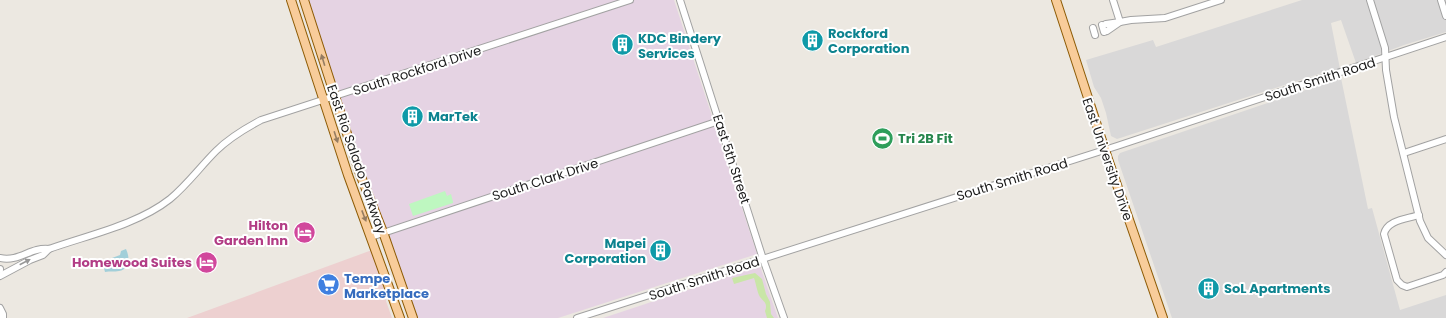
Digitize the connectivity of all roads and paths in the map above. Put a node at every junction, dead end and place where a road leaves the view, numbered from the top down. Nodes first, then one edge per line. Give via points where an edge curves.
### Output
1 (291, 0) edge
2 (304, 0) edge
3 (630, 0) edge
4 (680, 0) edge
5 (1056, 0) edge
6 (1113, 0) edge
7 (1221, 0) edge
8 (1370, 0) edge
9 (1441, 0) edge
10 (1446, 16) edge
11 (1120, 22) junction
12 (1093, 28) dead end
13 (1105, 28) dead end
14 (1095, 35) dead end
15 (1446, 37) edge
16 (1385, 58) junction
17 (334, 97) junction
18 (324, 100) junction
19 (719, 121) junction
20 (1446, 139) edge
21 (1105, 150) junction
22 (1404, 153) junction
23 (1418, 214) junction
24 (383, 232) junction
25 (371, 237) junction
26 (49, 249) junction
27 (1446, 255) edge
28 (0, 258) edge
29 (764, 259) junction
30 (1446, 272) edge
31 (0, 276) edge
32 (0, 308) edge
33 (603, 311) junction
34 (1, 318) edge
35 (400, 318) edge
36 (413, 318) edge
37 (577, 318) edge
38 (606, 318) edge
39 (784, 318) edge
40 (1163, 318) edge

1 - 18 main road, East Rio Salado Parkway
17 -> 2 main road, East Rio Salado Parkway
3 - 17 street, South Rockford Drive
4 - 19 street, East 5th Street
5 - 21 main road, East University Drive
6 - 11 street
7 - 11 street via 1165,18
8 - 16 street via 1385,48
9 - 10 street
11 - 13 street
12 - 14 street
15 - 16 street, South Smith Road
16 - 21 street, South Smith Road
16 - 22 street via 1394,117
17 - 18 street, South Rockford Drive
17 - 24 main road, East Rio Salado Parkway
18 -> 25 main road, East Rio Salado Parkway
18 - 26 street, South Rockford Drive via 261,120 240,132 217,150 179,191 145,215
19 - 24 street, South Clark Drive
19 - 29 street, East 5th Street
20 - 22 street
21 - 29 street, South Smith Road
21 - 40 main road, East University Drive
22 - 23 street
23 - 27 street via 1428,238
23 - 30 street via 1391,224 1385,230 1397,280 1407,287
24 - 25 street, South Clark Drive
24 - 36 main road, East Rio Salado Parkway
25 - 35 main road, East Rio Salado Parkway
26 - 28 street, South Rockford Drive via 41,248 14,259
31 -> 26 street, South Rockford Drive via 43,255
29 - 33 street, South Smith Road
29 - 39 street, East 5th Street
32 - 34 street via 3,314
33 - 37 street, South Smith Road
33 - 38 street

